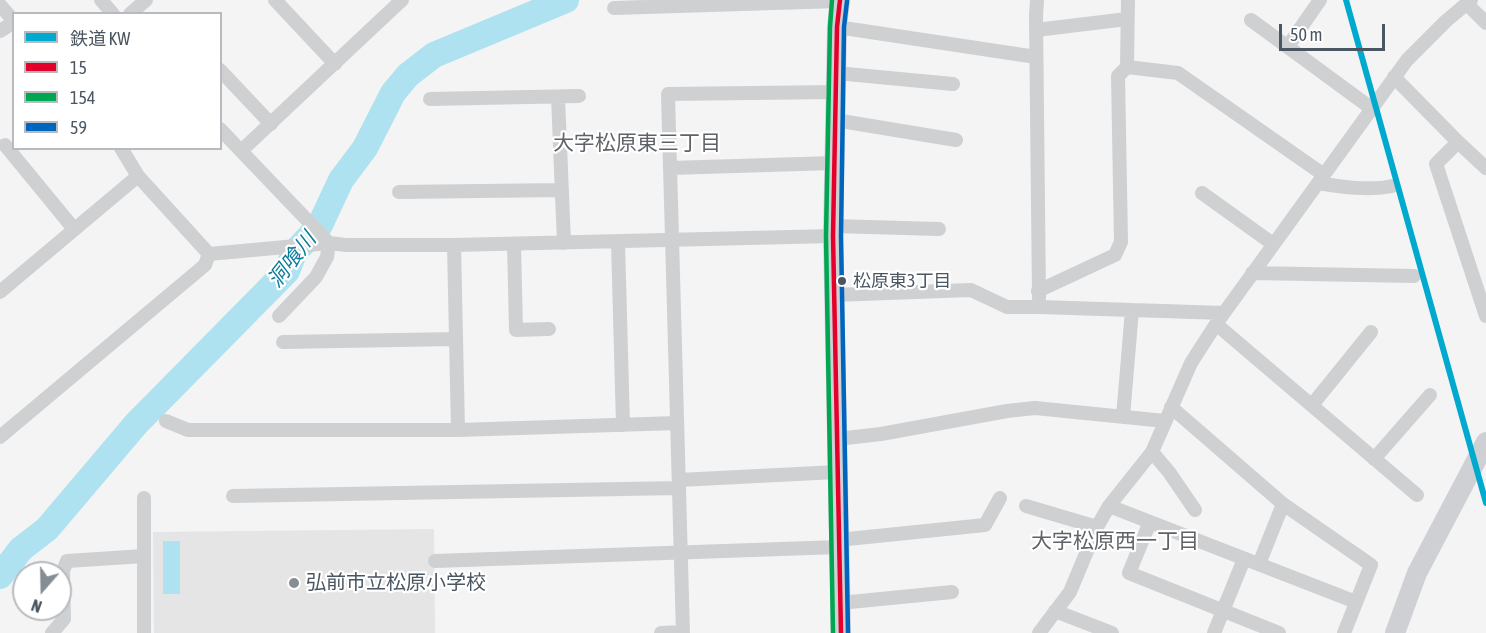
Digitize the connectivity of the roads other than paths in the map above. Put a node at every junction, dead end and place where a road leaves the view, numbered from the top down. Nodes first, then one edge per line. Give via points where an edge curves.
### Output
1 (101, 0) edge
2 (146, 0) edge
3 (275, 0) edge
4 (402, 0) edge
5 (1038, 0) edge
6 (1128, 0) edge
7 (1320, 0) edge
8 (840, 1) edge
9 (1469, 2) edge
10 (0, 5) edge
11 (614, 8) dead end
12 (111, 12) edge
13 (132, 12) edge
14 (1127, 19) junction
15 (12, 20) edge
16 (1251, 20) dead end
17 (1486, 23) edge
18 (837, 27) junction
19 (1036, 30) junction
20 (1288, 46) junction
21 (1036, 57) junction
22 (335, 64) junction
23 (1127, 67) junction
24 (222, 72) edge
25 (1394, 77) junction
26 (836, 82) junction
27 (953, 84) dead end
28 (579, 96) dead end
29 (558, 97) junction
30 (430, 99) dead end
31 (1371, 108) junction
32 (835, 120) junction
33 (271, 124) junction
34 (222, 131) edge
35 (956, 140) dead end
36 (1458, 142) junction
37 (6, 144) edge
38 (122, 150) edge
39 (241, 151) junction
40 (834, 163) junction
41 (670, 168) junction
42 (1486, 168) edge
43 (138, 176) junction
44 (1321, 179) junction
45 (1392, 186) dead end
46 (562, 190) junction
47 (399, 192) dead end
48 (1202, 193) dead end
49 (74, 229) junction
50 (939, 229) dead end
51 (833, 231) junction
52 (672, 240) junction
53 (618, 242) junction
54 (329, 243) junction
55 (564, 243) junction
56 (514, 244) junction
57 (1273, 244) junction
58 (454, 245) junction
59 (209, 254) junction
60 (1252, 273) junction
61 (1414, 276) dead end
62 (1038, 291) junction
63 (0, 292) edge
64 (834, 295) junction
65 (1040, 307) junction
66 (1132, 310) junction
67 (279, 316) dead end
68 (1486, 316) edge
69 (1220, 318) junction
70 (549, 329) dead end
71 (1371, 332) dead end
72 (455, 339) junction
73 (283, 342) dead end
74 (1430, 395) dead end
75 (1312, 405) junction
76 (1171, 406) junction
77 (1123, 417) junction
78 (166, 421) dead end
79 (1165, 421) junction
80 (677, 423) junction
81 (623, 425) junction
82 (458, 430) junction
83 (0, 437) edge
84 (837, 439) junction
85 (1486, 442) edge
86 (1152, 452) junction
87 (1374, 459) junction
88 (837, 472) junction
89 (679, 484) junction
90 (1417, 495) dead end
91 (233, 496) dead end
92 (144, 498) dead end
93 (1000, 498) dead end
94 (1283, 504) junction
95 (1026, 506) dead end
96 (1109, 506) junction
97 (1195, 510) dead end
98 (1150, 522) junction
99 (1097, 527) junction
100 (838, 544) junction
101 (681, 553) junction
102 (144, 556) junction
103 (1244, 559) junction
104 (435, 561) dead end
105 (1259, 564) junction
106 (952, 592) dead end
107 (1356, 602) junction
108 (840, 603) junction
109 (1223, 610) junction
110 (1055, 611) junction
111 (52, 633) edge
112 (144, 633) edge
113 (661, 633) edge
114 (683, 633) edge
115 (841, 633) edge
116 (1039, 633) edge
117 (1112, 633) edge
118 (1214, 633) edge
119 (1279, 633) edge
120 (1344, 633) edge
121 (1395, 633) edge

1 - 12 street
2 - 13 street
3 - 22 street
4 - 22 street
5 - 19 street
6 - 14 street
7 - 20 street
8 - 11 street
8 - 18 main road
9 - 17 street
9 - 25 street
10 - 15 street
14 - 19 street
14 - 23 street
16 - 20 street
18 - 21 street
18 - 26 main road
19 - 21 street
20 - 31 street
21 - 62 street
22 - 33 street
23 - 44 street via 1178,72
23 - 62 street via 1118,76 1121,242 1115,255
24 - 33 street
25 - 31 street
25 - 36 street
26 - 27 street
26 - 32 main road
26 - 41 street via 668,94
28 - 29 street
29 - 30 street
29 - 46 street
31 - 44 street
32 - 35 street
32 - 40 main road
33 - 39 street
34 - 39 street
36 - 42 street
36 - 68 street via 1436,164
37 - 49 street
38 - 43 street
39 - 54 street
40 - 41 street
40 - 51 main road
41 - 52 street
43 - 49 street
43 - 59 street
44 - 45 street via 1334,186
44 - 57 street
46 - 47 street
46 - 55 street
48 - 57 street
49 - 63 street
50 - 51 street
51 - 52 street
51 - 64 main road
52 - 53 street
52 - 80 street
53 - 55 street
53 - 81 street
54 - 58 street
54 - 59 street
54 - 67 street via 327,257 316,277
55 - 56 street
56 - 58 street
56 - 70 street via 516,330
57 - 60 street
58 - 72 street
59 - 83 street via 205,265
60 - 61 street
60 - 69 street
62 - 65 street
64 - 65 street via 971,290 1007,307
64 - 84 main road
65 - 66 street
66 - 69 street
66 - 77 street
69 - 75 street
69 - 76 street via 1191,363
71 - 75 street
72 - 73 street
72 - 82 street
74 - 87 street
75 - 87 street
76 - 79 street
76 - 94 street
77 - 79 street
77 - 84 street via 1035,408
78 - 82 street via 188,430
79 - 86 street
80 - 81 street
80 - 89 street
81 - 82 street
84 - 88 main road
85 - 121 main road via 1417,573
86 - 96 street
86 - 97 street
87 - 90 street
88 - 89 street
88 - 100 main road
89 - 91 street
89 - 101 street
92 - 102 street
93 - 100 street via 986,525
94 - 105 street
94 - 107 street via 1371,565
95 - 99 street
96 - 98 street
96 - 99 street
98 - 103 street
98 - 109 street via 1129,573
99 - 110 street via 1070,592
100 - 101 street
100 - 108 main road
101 - 104 street
101 - 114 street
102 - 111 street via 67,561 63,571 64,619
102 - 112 street
103 - 105 street
103 - 109 street
105 - 107 street
106 - 108 street
107 - 120 street
108 - 115 main road
109 - 118 street
109 - 119 street
110 - 116 street
110 - 117 street
113 - 114 street

